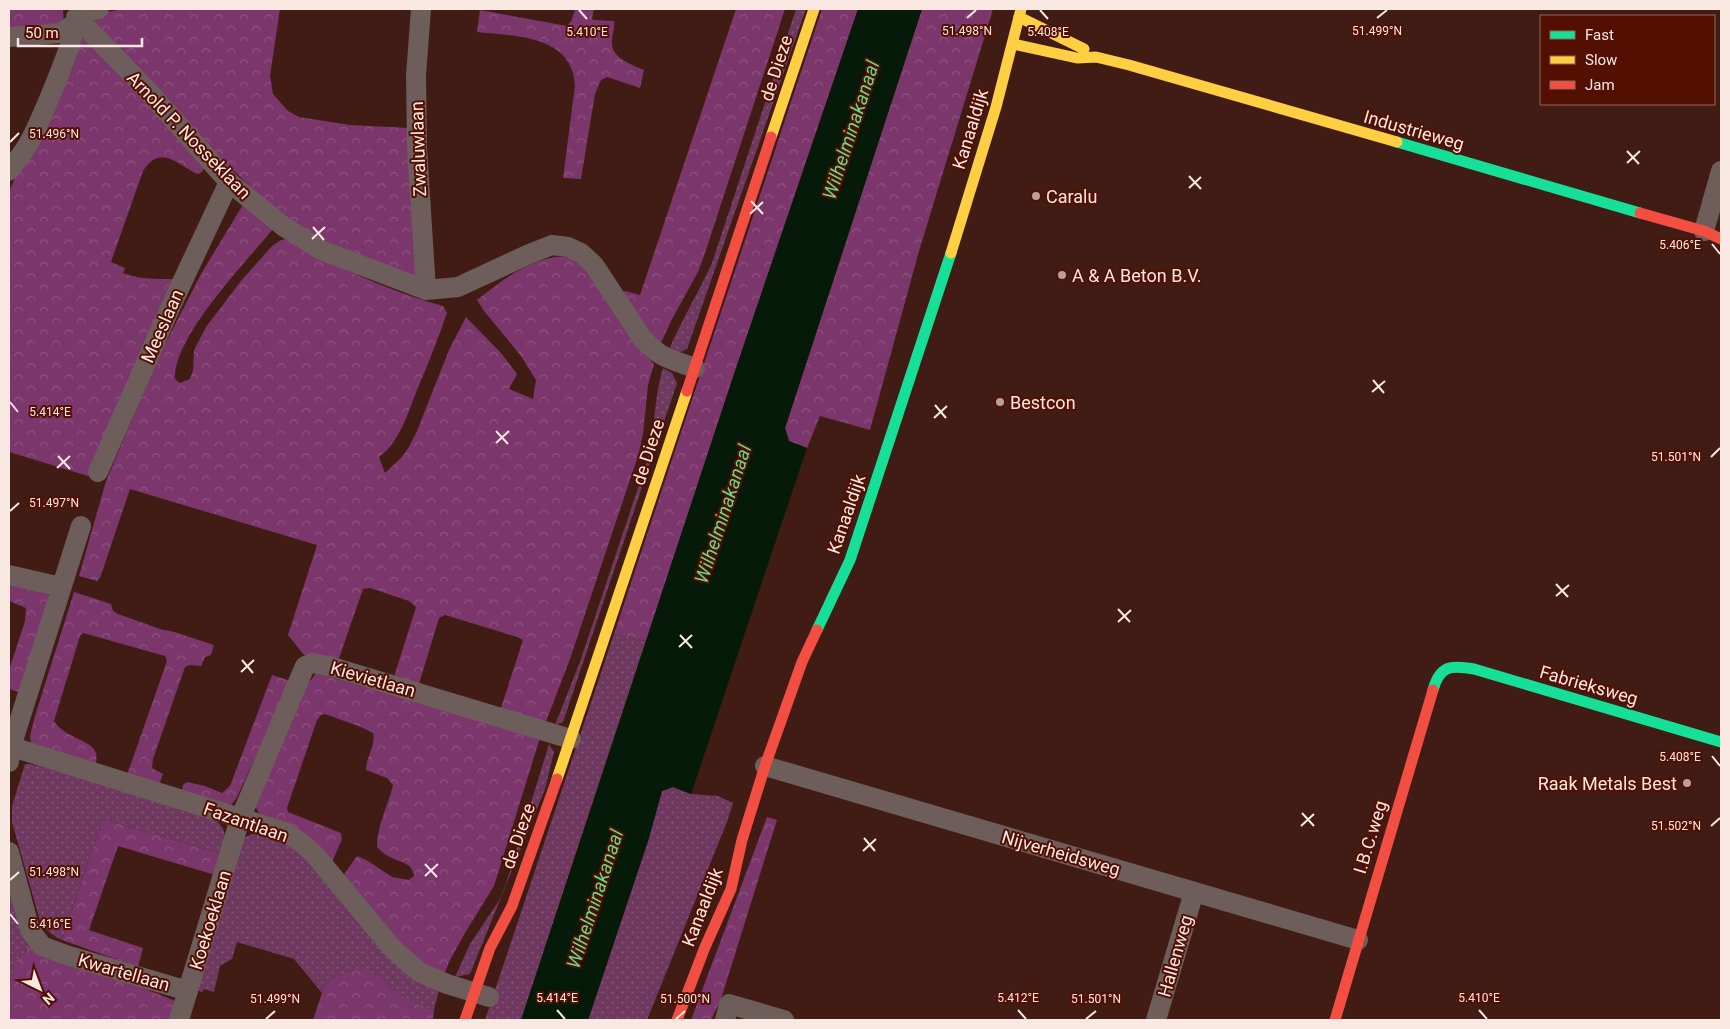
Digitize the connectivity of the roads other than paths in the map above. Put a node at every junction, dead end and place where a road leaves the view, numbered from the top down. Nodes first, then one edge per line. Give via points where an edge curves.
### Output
1 (99, 9) edge
2 (421, 9) edge
3 (814, 9) edge
4 (1020, 13) edge
5 (75, 16) edge
6 (9, 36) edge
7 (1013, 44) junction
8 (1096, 57) junction
9 (9, 171) edge
10 (1721, 171) edge
11 (230, 182) junction
12 (1713, 235) edge
13 (426, 290) junction
14 (695, 368) junction
15 (98, 472) dead end
16 (81, 526) dead end
17 (9, 575) edge
18 (61, 587) junction
19 (1446, 668) joint
20 (571, 739) junction
21 (1721, 742) edge
22 (10, 752) edge
23 (765, 766) junction
24 (240, 819) junction
25 (9, 852) edge
26 (1194, 892) junction
27 (512, 906) junction
28 (1358, 940) junction
29 (506, 943) dead end
30 (188, 991) junction
31 (485, 995) junction
32 (179, 1020) edge
33 (465, 1020) edge
34 (677, 1020) edge
35 (724, 1020) edge
36 (784, 1020) edge
37 (1156, 1020) edge
38 (1335, 1020) edge

1 - 5 street
2 - 13 street, Zwaluwlaan via 416,84 417,148
3 - 14 street, de Dieze
4 - 7 street, Kanaaldijk
4 - 8 street, Industrieweg
5 - 6 street via 61,33
5 - 9 street via 70,46 30,140
5 - 11 street, Arnold P. Nosseklaan
7 - 8 street, Industrieweg via 1077,58
7 - 23 street, Kanaaldijk via 944,274 850,560 802,662
8 - 12 street, Industrieweg
10 - 12 street
11 - 13 street, Arnold P. Nosseklaan via 283,226 322,250
11 - 15 street, Meeslaan
13 - 14 street, Arnold P. Nosseklaan via 458,287 552,245 568,247 594,265 651,348 662,357
14 - 20 street, de Dieze
16 - 18 street
17 - 18 street
18 - 22 street
19 - 21 street, Fabrieksweg via 1474,669
19 - 28 street, I.B.C.weg via 1434,686
20 - 24 street, Kievietlaan via 313,662 305,666
20 - 27 street, de Dieze
22 - 24 street, Fazantlaan
23 - 26 street, Nijverheidsweg
23 - 34 street, Kanaaldijk via 731,888
24 - 30 street, Koekoeklaan
24 - 31 street, Fazantlaan via 285,832 303,844 392,948 419,972
25 - 30 street, Kwartellaan via 30,930 42,946
26 - 28 street, Nijverheidsweg
26 - 37 street, Hallenweg
27 - 29 street, de Dieze
27 - 31 street, de Dieze via 490,948
28 - 38 street, I.B.C.weg
30 - 32 street, Koekoeklaan
31 - 33 street, de Dieze
35 - 36 street via 729,1004

